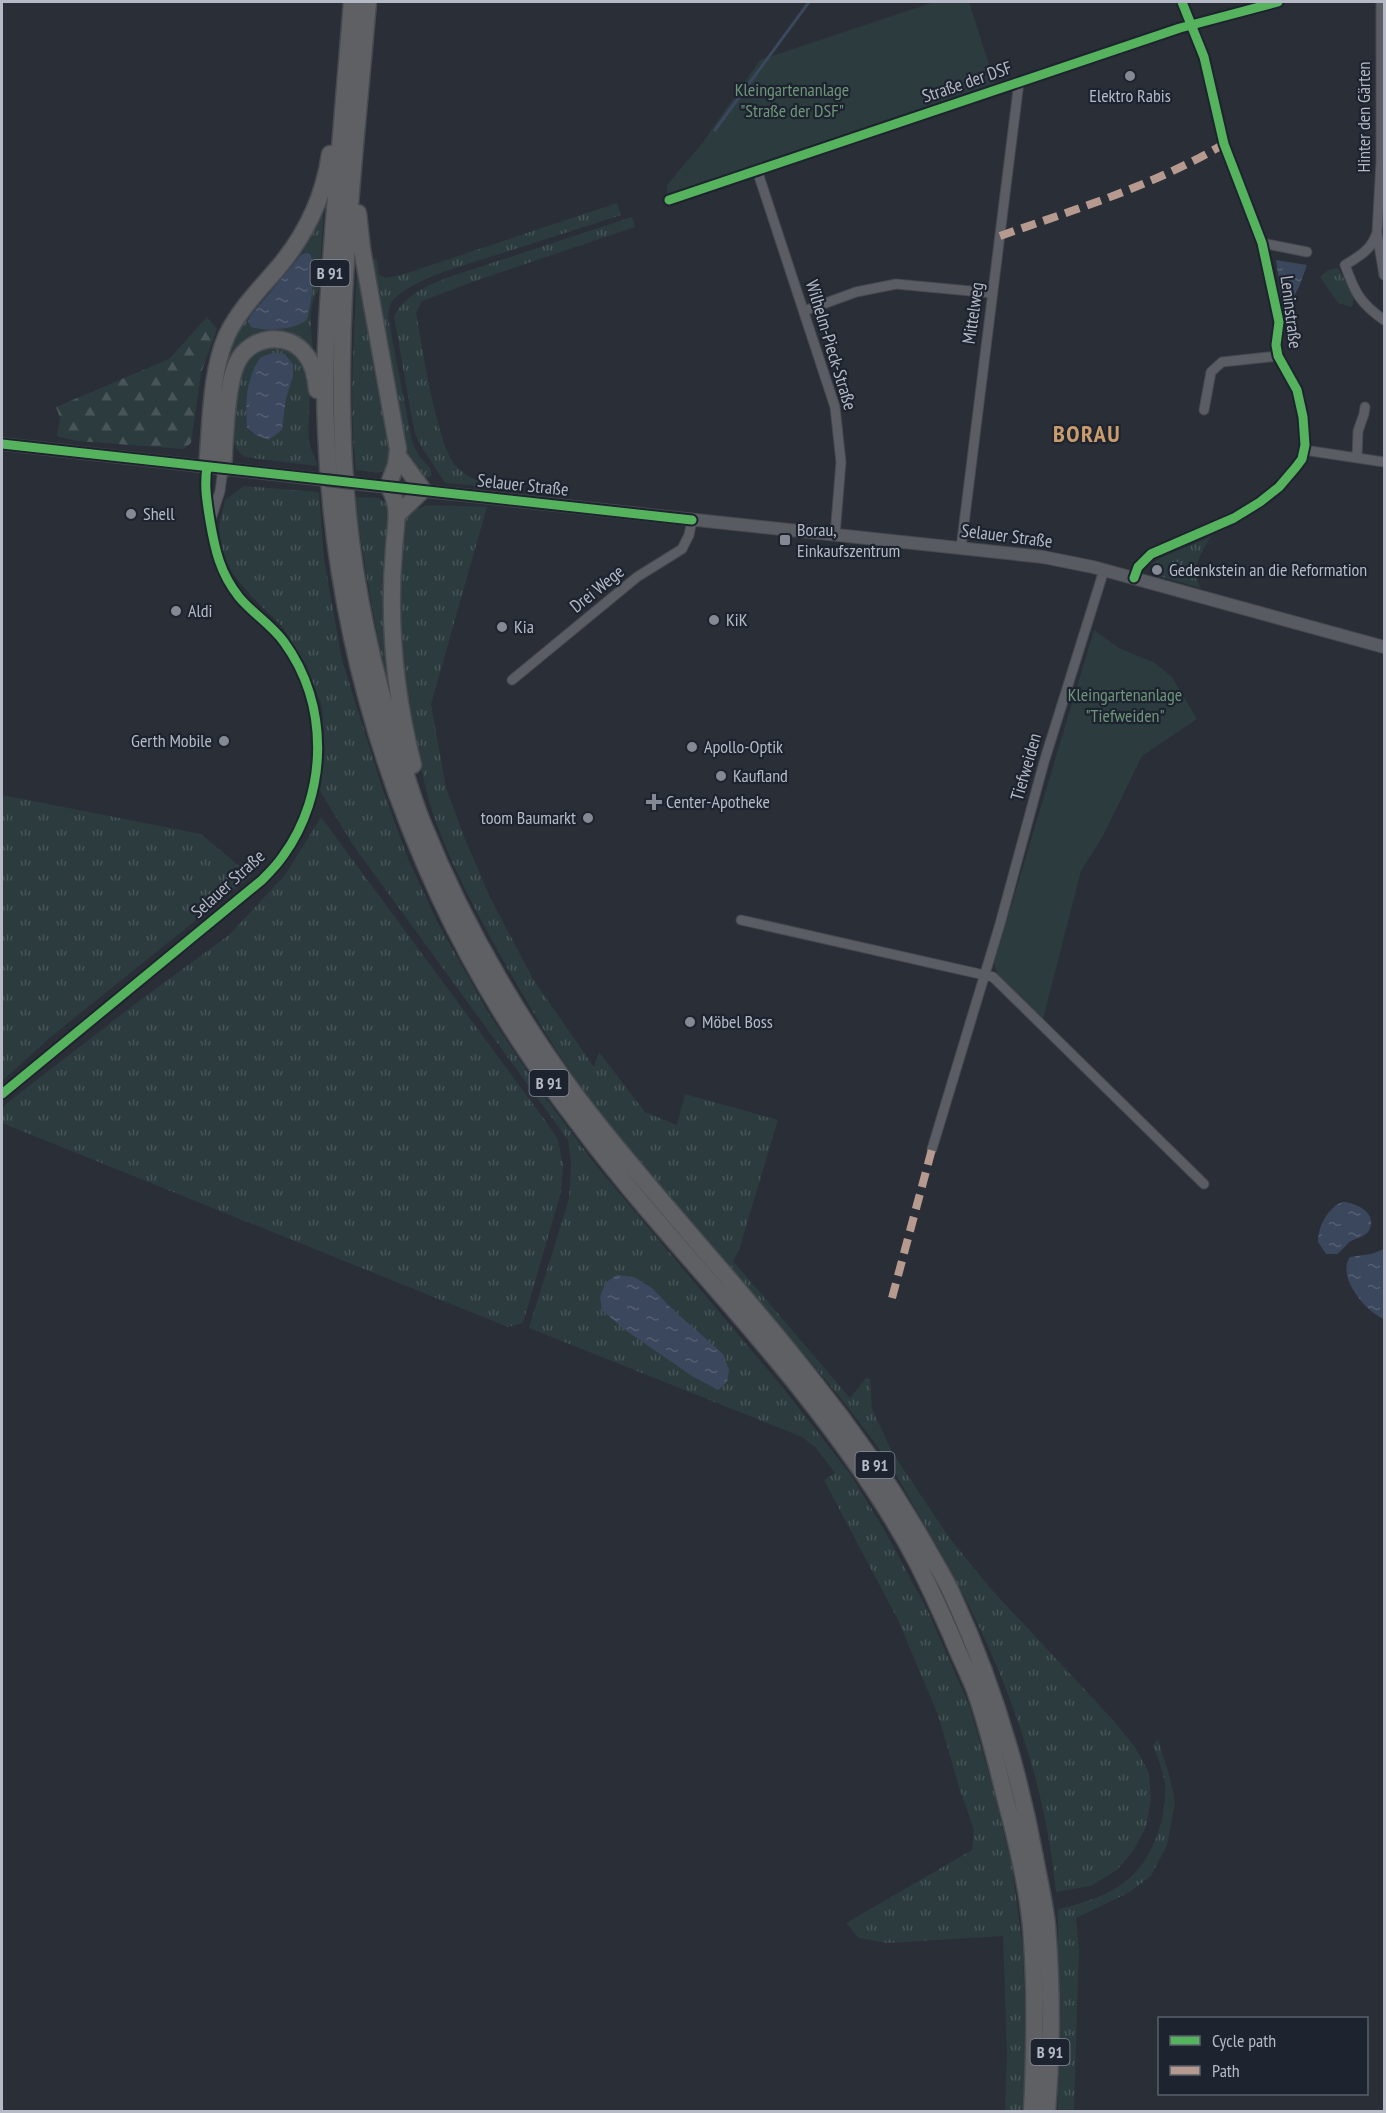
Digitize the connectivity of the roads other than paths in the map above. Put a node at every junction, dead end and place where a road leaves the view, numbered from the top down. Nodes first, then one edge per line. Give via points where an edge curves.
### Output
1 (352, 2) edge
2 (368, 2) edge
3 (1182, 2) edge
4 (1278, 2) edge
5 (1381, 2) edge
6 (1192, 24) junction
7 (1019, 82) junction
8 (341, 116) junction
9 (354, 166) junction
10 (758, 170) junction
11 (669, 200) dead end
12 (1377, 233) junction
13 (1262, 243) junction
14 (1307, 252) dead end
15 (1384, 275) edge
16 (992, 293) junction
17 (804, 311) junction
18 (1384, 320) edge
19 (1278, 356) junction
20 (1365, 407) dead end
21 (1204, 410) dead end
22 (326, 431) junction
23 (2, 444) edge
24 (1304, 450) junction
25 (398, 456) junction
26 (1357, 458) junction
27 (1384, 462) edge
28 (215, 468) junction
29 (388, 486) junction
30 (423, 490) junction
31 (398, 514) junction
32 (692, 520) junction
33 (210, 522) junction
34 (835, 535) junction
35 (961, 548) junction
36 (1104, 570) junction
37 (1134, 578) junction
38 (1384, 647) edge
39 (512, 680) dead end
40 (423, 824) junction
41 (741, 920) dead end
42 (984, 975) junction
43 (2, 1094) edge
44 (932, 1149) dead end
45 (1204, 1184) dead end
46 (1032, 2112) edge
47 (1047, 2112) edge

1 - 8 highway, B 91
2 - 9 highway, B 91
3 - 6 street, Leninstraße
4 - 6 street, Straße der DSF
5 - 12 street, Hinter den Gärten via 1382,161
6 - 7 street, Straße der DSF
6 - 13 street, Leninstraße via 1224,144
7 - 10 street, Straße der DSF
7 - 16 street, Mittelweg
8 - 22 highway, B 91 via 328,298
8 - 28 highway via 332,138 322,190 307,226 241,312 223,346 216,373
9 - 25 highway via 362,249
9 - 40 highway, B 91 via 342,363 349,520 374,668
10 - 11 street, Straße der DSF
10 - 17 street, Wilhelm-Pieck-Straße
12 - 15 street, Hinter den Gärten
12 - 18 street via 1373,244 1345,266 1358,297
13 - 14 street
13 - 19 street, Leninstraße via 1279,322
16 - 17 street via 896,284 856,292
16 - 35 street, Mittelweg
17 - 34 street, Wilhelm-Pieck-Straße via 832,393 838,425 842,462
19 - 21 street via 1222,362 1211,372
19 - 24 street, Leninstraße via 1297,390 1304,417
20 - 26 street via 1358,430
22 - 28 highway via 319,416 314,369 306,355 287,341 258,342 246,350 235,368
22 - 46 highway, B 91 via 339,570 362,680 409,826 461,942 516,1036 581,1128 803,1392 882,1503 915,1559 973,1686 1013,1829 1030,1923 1034,1992
23 - 28 main road, Selauer Straße
24 - 26 street
24 - 37 street via 1296,467 1260,502 1234,518 1151,554 1138,567
25 - 29 highway
25 - 30 highway
26 - 27 street
28 - 29 main road, Selauer Straße, bridge
28 - 33 street, Selauer Straße via 220,491
28 - 33 street, Selauer Straße via 205,484
29 - 30 main road, Selauer Straße
29 - 31 highway
30 - 31 highway
30 - 32 main road, Selauer Straße
31 - 40 highway via 392,581 394,660 407,740 425,807
32 - 34 main road, Selauer Straße
32 - 39 street, Drei Wege via 682,549 637,577
33 - 43 street, Selauer Straße via 216,555 228,581 284,642 309,693 318,744 316,776 307,811 283,856 262,880
34 - 35 main road, Selauer Straße
35 - 36 main road, Selauer Straße via 1043,557
36 - 37 main road, Selauer Straße
36 - 42 street, Tiefweiden
37 - 38 main road, Selauer Straße
40 - 47 highway, B 91 via 500,981 558,1071 656,1196 781,1341 849,1428 950,1589 1005,1731 1031,1834 1047,1932 1051,2002
41 - 42 street
42 - 44 street, Tiefweiden
42 - 45 street via 993,977

